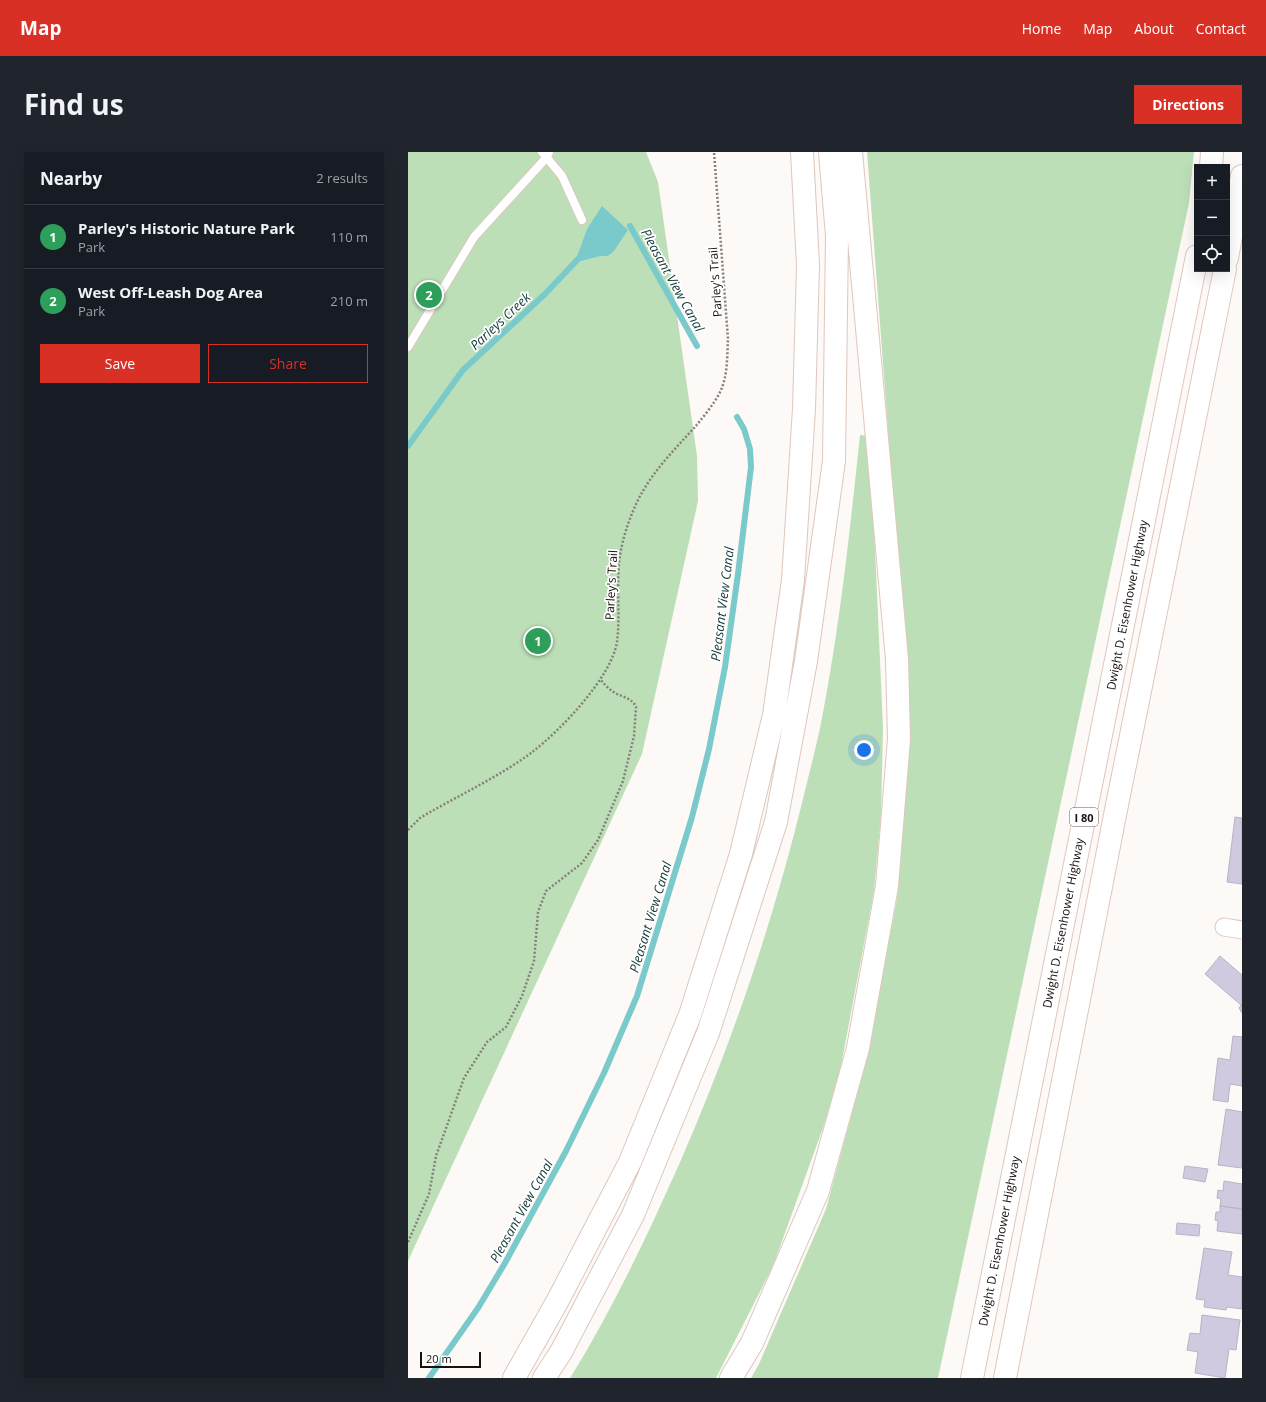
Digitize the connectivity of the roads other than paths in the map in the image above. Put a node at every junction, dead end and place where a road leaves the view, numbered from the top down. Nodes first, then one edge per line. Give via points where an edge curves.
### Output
1 (802, 152) edge
2 (830, 152) edge
3 (851, 152) edge
4 (1212, 152) edge
5 (546, 154) edge
6 (1211, 164) edge
7 (1242, 176) edge
8 (582, 220) dead end
9 (1230, 242) edge
10 (1194, 271) edge
11 (1224, 272) edge
12 (408, 347) edge
13 (1224, 927) dead end
14 (1242, 930) edge
15 (514, 1378) edge
16 (544, 1378) edge
17 (731, 1378) edge
18 (972, 1378) edge
19 (1005, 1378) edge

1 - 15 highway via 808,265 804,409 793,580 772,723 741,854 690,1015 630,1162
2 - 16 highway via 837,236 834,461 806,661 776,822 708,1034 636,1208 561,1352
3 - 17 highway via 897,659 899,739 887,886 858,1048 818,1191 752,1343
4 - 6 highway
5 - 8 lane via 562,176
5 - 12 lane via 474,237
7 - 9 highway
10 - 18 highway, Dwight D. Eisenhower Highway / I 80
11 - 19 highway, I 80
13 - 14 street

